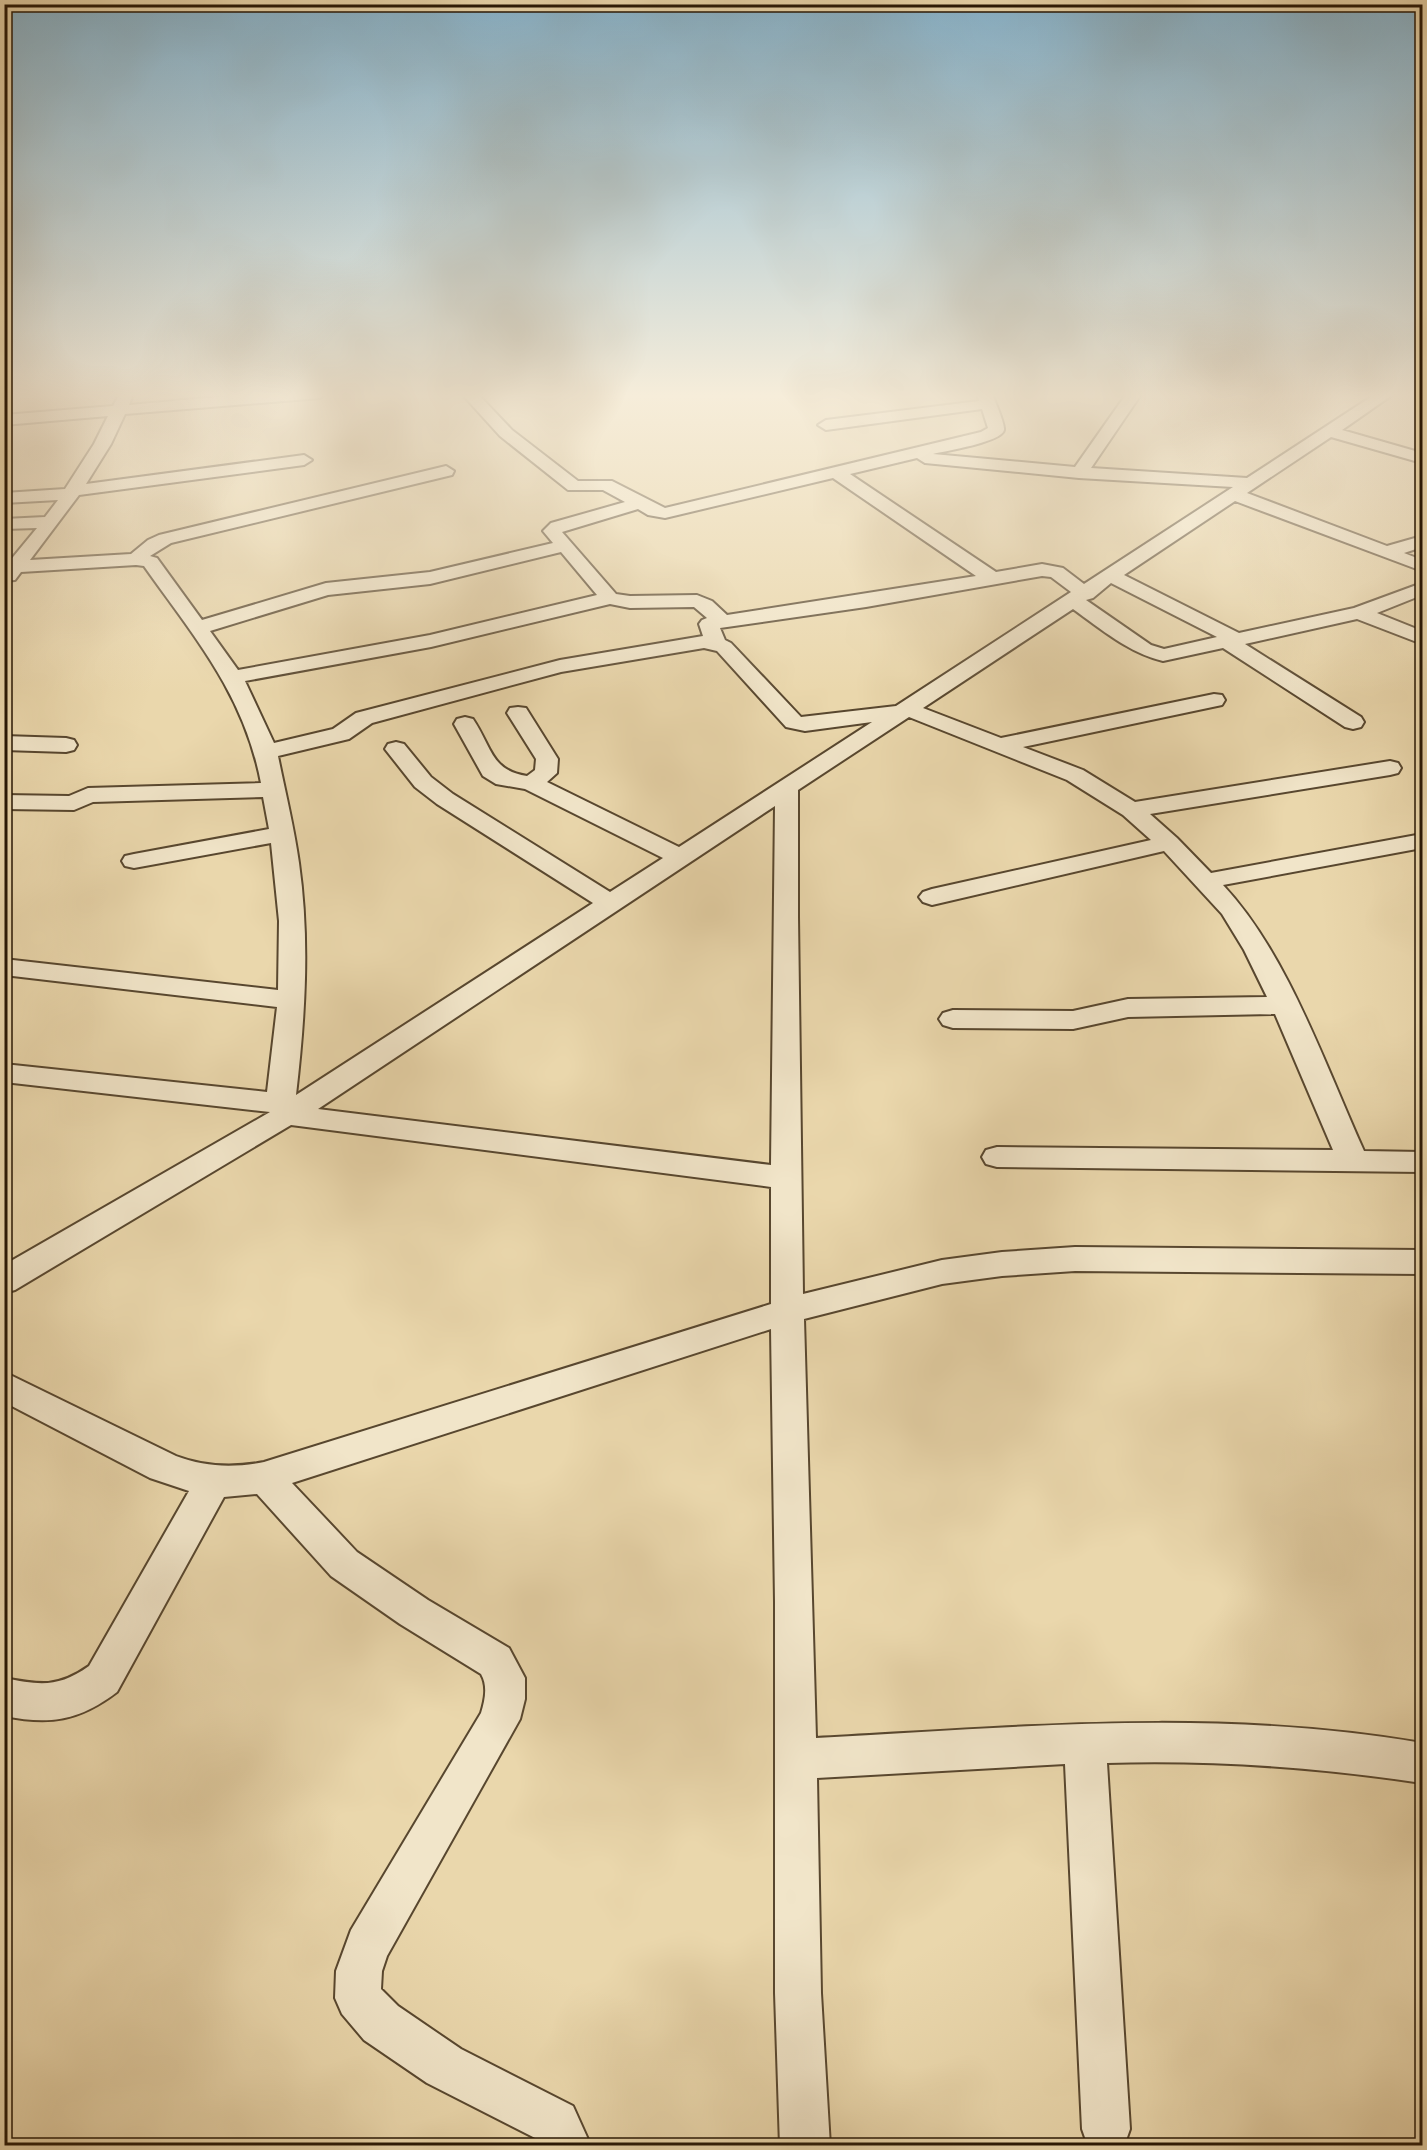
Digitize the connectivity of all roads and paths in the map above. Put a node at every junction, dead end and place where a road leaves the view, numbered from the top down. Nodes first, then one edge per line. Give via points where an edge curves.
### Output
1 (56, 493) edge
2 (70, 493) edge
3 (354, 493) edge
4 (623, 493) edge
5 (754, 493) edge
6 (867, 493) edge
7 (1236, 493) edge
8 (1253, 493) edge
9 (4, 498) edge
10 (641, 503) junction
11 (52, 522) junction
12 (4, 524) edge
13 (1422, 541) edge
14 (564, 546) junction
15 (1387, 552) junction
16 (136, 559) junction
17 (1422, 566) edge
18 (10, 574) edge
19 (1111, 576) junction
20 (993, 579) junction
21 (1422, 589) edge
22 (1080, 597) junction
23 (610, 598) junction
24 (1359, 613) junction
25 (198, 628) junction
26 (719, 633) junction
27 (1422, 638) edge
28 (1232, 641) junction
29 (233, 677) junction
30 (1214, 700) dead end
31 (908, 710) junction
32 (518, 712) dead end
33 (1353, 722) dead end
34 (465, 724) dead end
35 (4, 743) edge
36 (66, 745) dead end
37 (1001, 745) junction
38 (396, 749) dead end
39 (266, 752) junction
40 (1390, 768) dead end
41 (531, 783) junction
42 (787, 789) junction
43 (274, 790) junction
44 (4, 802) edge
45 (1131, 810) junction
46 (282, 834) junction
47 (1422, 841) edge
48 (1169, 843) junction
49 (682, 858) junction
50 (134, 861) dead end
51 (1206, 881) junction
52 (932, 897) dead end
53 (612, 904) junction
54 (4, 967) edge
55 (291, 1000) junction
56 (1285, 1005) junction
57 (953, 1019) dead end
58 (4, 1073) edge
59 (290, 1108) junction
60 (997, 1156) dead end
61 (1353, 1161) junction
62 (1422, 1162) edge
63 (786, 1178) junction
64 (1422, 1262) edge
65 (4, 1281) edge
66 (787, 1311) junction
67 (4, 1386) edge
68 (264, 1477) junction
69 (213, 1483) junction
70 (4, 1697) edge
71 (1085, 1744) junction
72 (795, 1759) junction
73 (1422, 1763) edge
74 (1106, 2129) dead end
75 (567, 2145) edge
76 (805, 2145) edge

1 - 9 street
2 - 11 street
3 - 16 street via 165,539
4 - 10 street
5 - 10 street via 674,513 660,513
6 - 20 street
7 - 19 street
8 - 15 street
10 - 14 street via 555,527 552,531
11 - 12 street
11 - 18 street
13 - 15 street
14 - 23 street
14 - 25 street via 430,578 326,589
15 - 17 street
16 - 18 street
16 - 25 street via 154,566
19 - 22 street
19 - 28 street
20 - 22 street via 1052,570
20 - 26 street via 855,603
21 - 24 street
22 - 28 street via 1155,654
22 - 31 street
23 - 26 street via 630,602 698,602 705,605
23 - 29 street via 423,643
24 - 27 street
24 - 28 street
25 - 29 street
26 - 31 street via 724,647 794,722 805,724
26 - 39 street via 704,642 551,668 364,718 341,734
28 - 33 street
29 - 39 street
30 - 37 street
31 - 37 street
31 - 42 street
32 - 41 street via 547,759 546,773
34 - 41 street via 491,771 504,779
35 - 36 street
37 - 45 street via 1075,776
38 - 53 street via 423,782 444,799
39 - 43 street
40 - 45 street
41 - 49 street
42 - 49 street
42 - 63 street
43 - 44 street via 88,795 74,803
43 - 46 street
45 - 48 street
46 - 50 street
46 - 55 street via 292,921
47 - 51 street
48 - 51 street
48 - 52 street
49 - 53 street
51 - 56 street via 1232,910
53 - 59 street
54 - 55 street
55 - 59 street
56 - 57 street via 1136,1008 1073,1020
56 - 61 street
58 - 59 street
59 - 63 street
59 - 65 street
60 - 61 street
61 - 62 street
63 - 66 street
64 - 66 street via 1194,1258 1002,1264 931,1274
66 - 68 street
66 - 72 street
67 - 69 street via 163,1467
68 - 69 street
68 - 75 street via 344,1563 495,1661 506,1678 500,1719 367,1946 359,1971 358,1998 381,2023 444,2066 556,2123
69 - 70 street via 103,1679 85,1694 64,1702
71 - 72 street
71 - 73 street via 1317,1748
71 - 74 street
72 - 76 street via 798,1993

